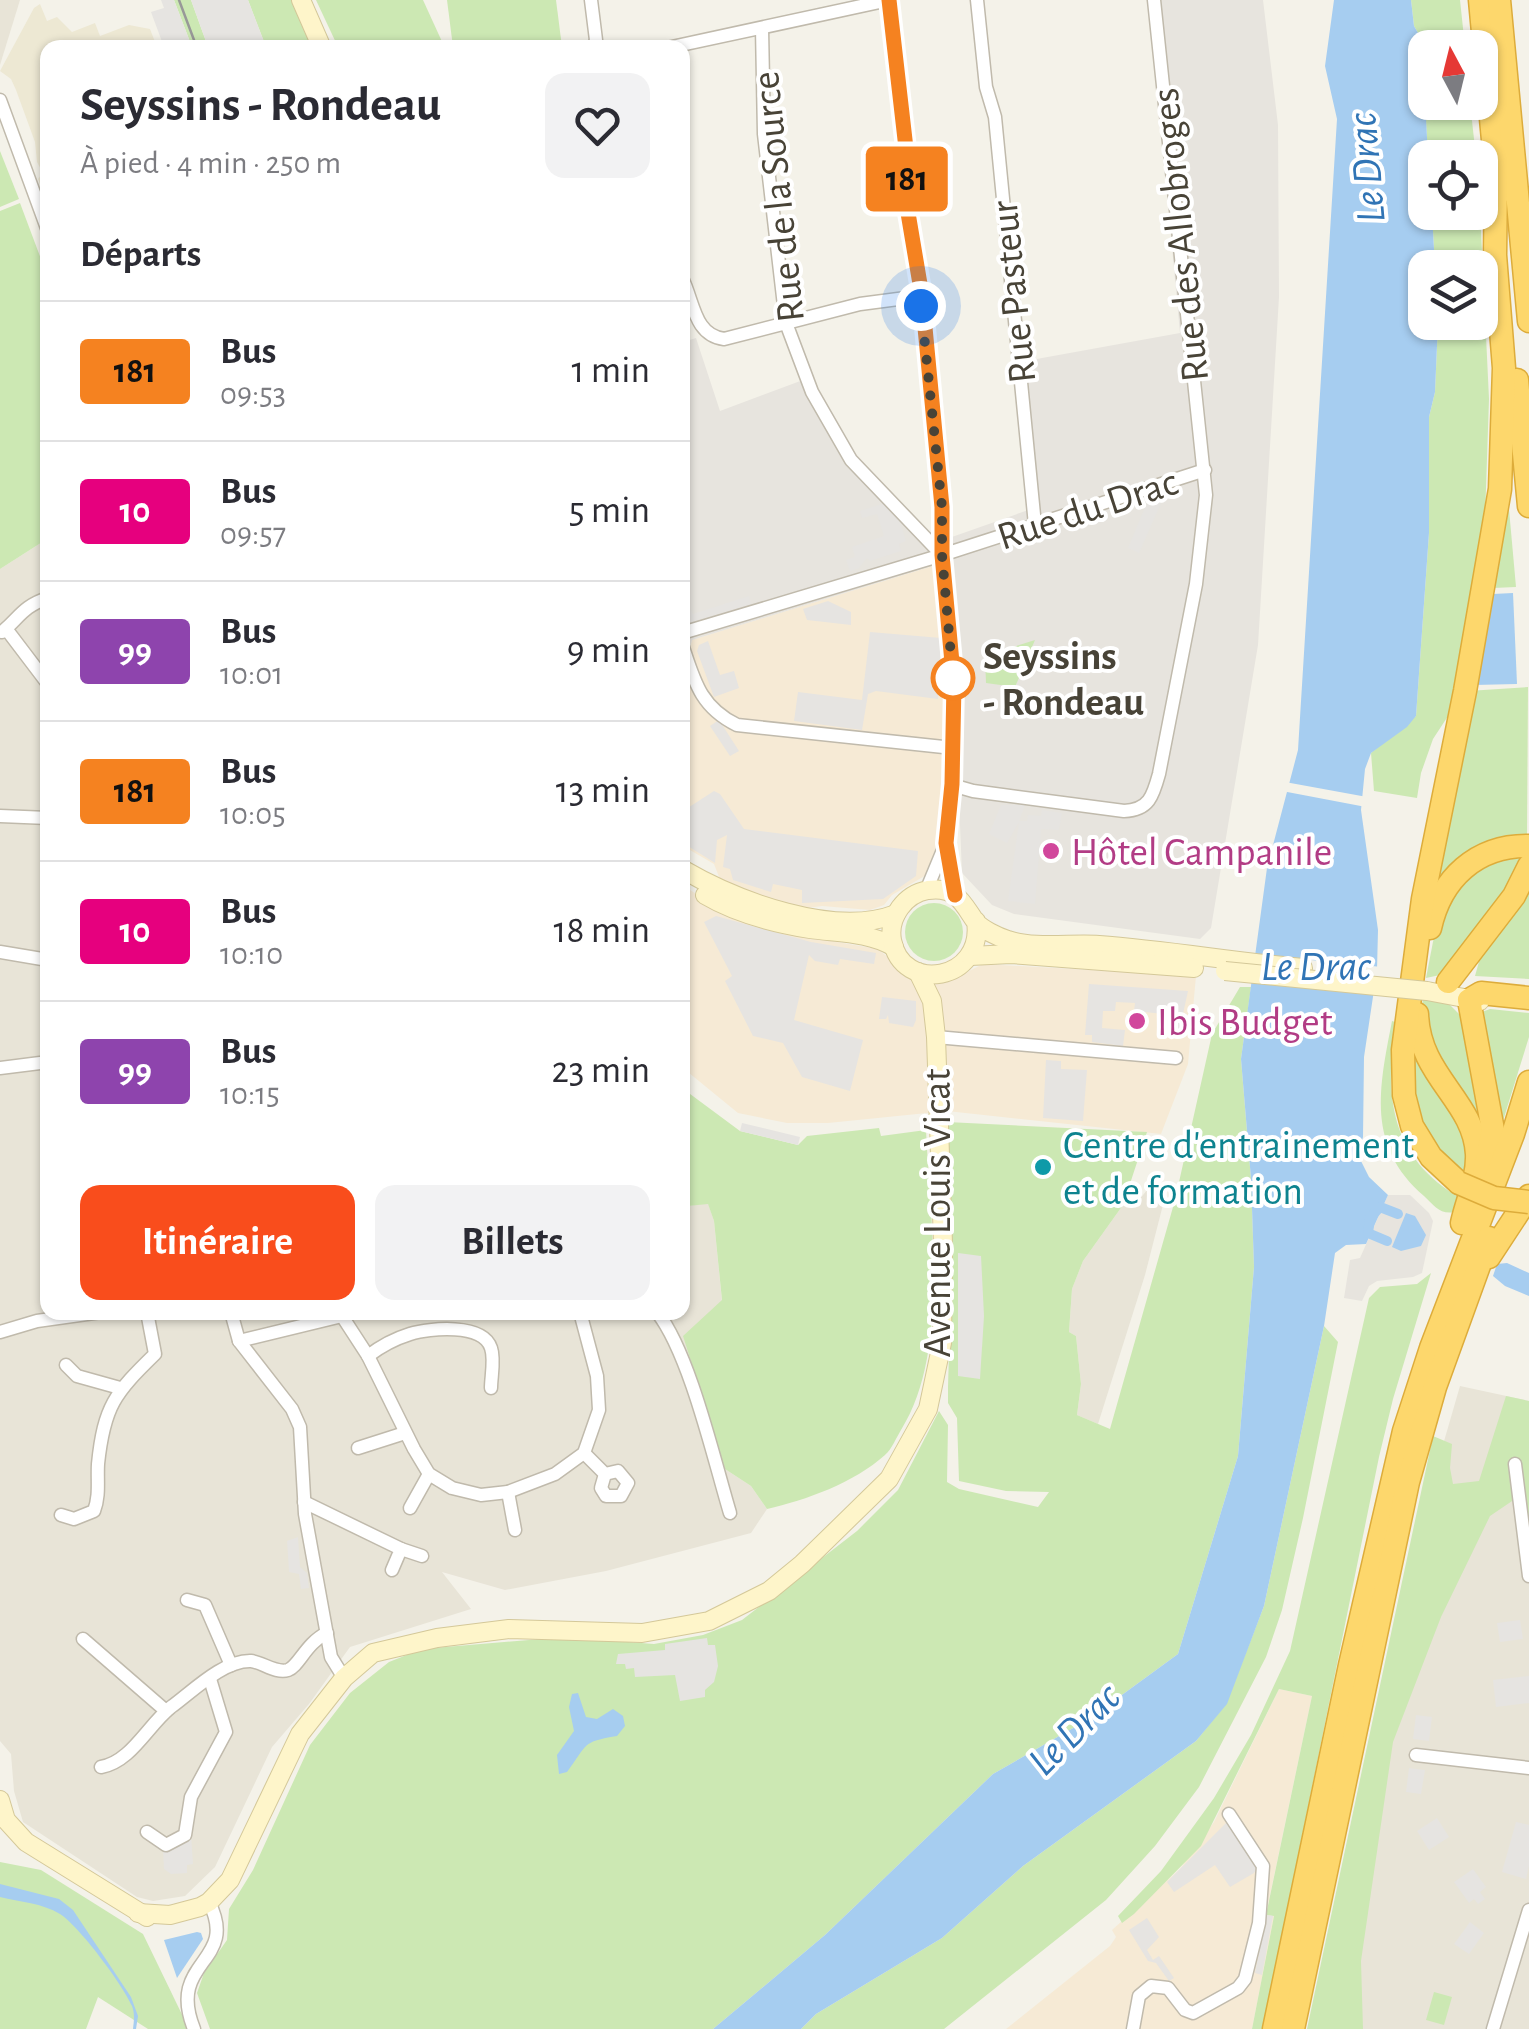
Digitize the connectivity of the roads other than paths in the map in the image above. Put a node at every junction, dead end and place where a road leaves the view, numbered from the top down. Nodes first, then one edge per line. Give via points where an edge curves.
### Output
1 (300, 0) edge
2 (591, 0) edge
3 (889, 0) edge
4 (977, 0) edge
5 (1154, 0) edge
6 (1480, 0) edge
7 (1499, 0) edge
8 (762, 28) junction
9 (318, 40) edge
10 (596, 40) edge
11 (690, 43) edge
12 (0, 100) edge
13 (1492, 140) edge
14 (1498, 200) edge
15 (40, 209) edge
16 (1495, 230) edge
17 (922, 296) junction
18 (690, 298) edge
19 (1529, 322) edge
20 (786, 323) junction
21 (1205, 470) junction
22 (1529, 506) edge
23 (1035, 525) junction
24 (942, 555) junction
25 (40, 600) edge
26 (690, 631) edge
27 (3, 632) edge
28 (690, 667) edge
29 (40, 675) edge
30 (953, 748) junction
31 (952, 784) junction
32 (0, 816) edge
33 (40, 818) edge
34 (946, 843) junction
35 (1519, 846) edge
36 (1529, 866) edge
37 (690, 873) edge
38 (690, 886) edge
39 (926, 890) junction
40 (955, 895) junction
41 (896, 914) junction
42 (976, 921) junction
43 (894, 947) junction
44 (0, 952) edge
45 (970, 956) junction
46 (40, 959) edge
47 (1226, 966) junction
48 (918, 972) junction
49 (946, 973) junction
50 (1435, 984) junction
51 (1522, 997) edge
52 (1469, 1000) junction
53 (932, 1001) junction
54 (936, 1038) junction
55 (1176, 1058) dead end
56 (40, 1063) edge
57 (0, 1068) edge
58 (1529, 1082) edge
59 (1529, 1133) edge
60 (1529, 1199) edge
61 (1482, 1232) junction
62 (1457, 1280) junction
63 (45, 1320) edge
64 (149, 1320) edge
65 (233, 1320) edge
66 (320, 1320) edge
67 (347, 1320) edge
68 (582, 1320) edge
69 (662, 1320) edge
70 (0, 1332) edge
71 (239, 1340) junction
72 (368, 1356) junction
73 (66, 1364) dead end
74 (120, 1388) junction
75 (491, 1388) dead end
76 (405, 1433) junction
77 (358, 1448) dead end
78 (584, 1453) junction
79 (1515, 1464) dead end
80 (429, 1474) junction
81 (606, 1474) dead end
82 (508, 1492) junction
83 (304, 1502) junction
84 (410, 1508) dead end
85 (730, 1513) dead end
86 (62, 1515) dead end
87 (515, 1530) dead end
88 (402, 1549) junction
89 (422, 1556) dead end
90 (392, 1570) dead end
91 (1529, 1576) edge
92 (188, 1600) dead end
93 (326, 1634) junction
94 (83, 1639) dead end
95 (231, 1665) junction
96 (210, 1679) junction
97 (347, 1680) junction
98 (166, 1711) junction
99 (1416, 1755) dead end
100 (101, 1767) dead end
101 (1529, 1768) edge
102 (0, 1800) edge
103 (1229, 1814) dead end
104 (147, 1832) dead end
105 (212, 1906) junction
106 (1529, 1910) edge
107 (1296, 2025) edge
108 (194, 2029) edge
109 (1133, 2029) edge
110 (1274, 2029) edge
111 (1493, 2029) edge

1 - 9 main road
2 - 10 street
3 - 8 street
3 - 17 street via 906,201
4 - 23 street, Rue Pasteur
5 - 21 street, Rue des Allobroges
6 - 13 highway
7 - 19 highway
8 - 11 street
8 - 20 street, Rue de la Source via 764,134
12 - 15 street
14 - 22 highway
16 - 60 highway, bridge via 1504,368 1500,490 1422,899 1402,1068 1406,1105 1431,1156 1459,1183 1494,1198
17 - 20 street
17 - 24 street
18 - 20 street via 711,337
20 - 24 street, Rue de la Source via 812,392 850,460
21 - 23 street, Rue du Drac
21 - 31 street, Rue des Allobroges via 1196,584 1152,798 1124,811
23 - 24 street, Rue du Drac
24 - 26 street, Rue du Drac
24 - 30 street
25 - 27 street
27 - 29 street
28 - 30 street via 699,693 738,726
30 - 31 street
31 - 34 street
32 - 33 street
34 - 39 street
34 - 40 street
35 - 61 highway via 1472,860 1442,893 1417,1007 1424,1053 1475,1138
36 - 50 highway via 1514,896
37 - 41 main road via 724,892 802,914 867,922
38 - 43 main road via 748,915
39 - 40 main road
39 - 41 main road
40 - 42 main road
41 - 43 main road
42 - 45 main road
42 - 47 main road via 1013,942 1112,946
43 - 48 main road
44 - 46 street
45 - 47 main road
45 - 49 main road
47 - 50 main road, bridge
48 - 49 main road
48 - 53 main road
49 - 53 main road
50 - 51 main road
50 - 52 main road
51 - 52 highway via 1481,993
52 - 61 highway via 1492,1120
53 - 54 main road, Avenue Louis Vicat
54 - 55 street
54 - 97 main road, Avenue Louis Vicat via 942,1343 928,1409 889,1479 769,1591 710,1622 642,1632 509,1630 409,1644
56 - 57 street
58 - 61 highway
59 - 61 highway
60 - 61 highway
61 - 62 highway
61 - 62 highway
62 - 107 highway via 1408,1482
62 - 110 highway via 1415,1356 1393,1433
63 - 70 street
64 - 74 street via 155,1354
65 - 71 street
66 - 71 street
67 - 72 street
68 - 78 street via 599,1410
69 - 85 street via 687,1376
71 - 83 street via 300,1427
72 - 75 street via 414,1333 464,1331 484,1337 492,1348
72 - 76 street
73 - 74 street via 77,1376
74 - 86 street via 108,1409 94,1512 74,1519
76 - 77 street
76 - 80 street
78 - 81 street
78 - 82 street via 555,1474
79 - 91 street
80 - 82 street via 482,1495
80 - 84 street
82 - 87 street
83 - 88 street
83 - 93 street
88 - 89 street
88 - 90 street
92 - 95 street via 204,1605
93 - 95 street via 310,1642 288,1670 256,1662
93 - 97 street via 331,1657
94 - 98 street
95 - 96 street
96 - 98 street
96 - 104 street via 226,1732 191,1798 185,1835 166,1844
97 - 105 main road, Avenue Louis Vicat via 295,1743 238,1866
98 - 100 street via 121,1758
99 - 101 street
102 - 105 main road via 6,1820 26,1842 138,1913 170,1915
103 - 109 street via 1264,1872 1246,1979 1193,2013 1168,1988 1151,1986 1140,1996
105 - 108 street via 218,1940 188,1986
106 - 111 street

